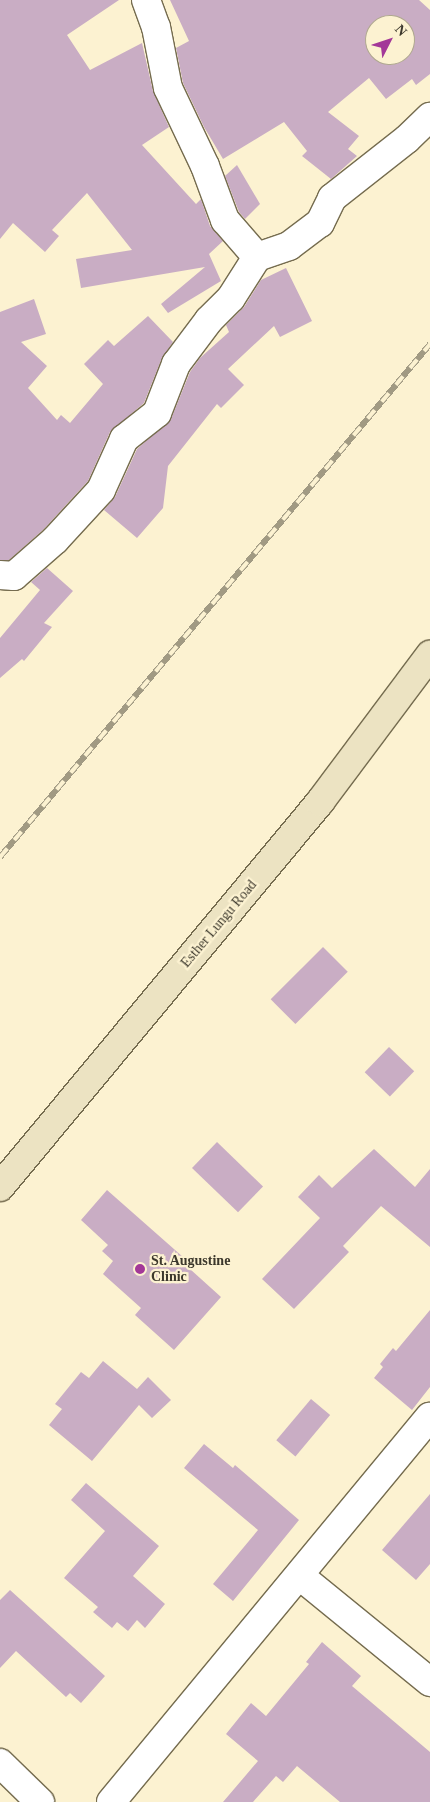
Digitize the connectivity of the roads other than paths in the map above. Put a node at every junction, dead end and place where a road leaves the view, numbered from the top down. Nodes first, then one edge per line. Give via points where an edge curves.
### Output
1 (146, 0) edge
2 (430, 117) edge
3 (257, 257) junction
4 (5, 581) edge
5 (430, 655) edge
6 (0, 1187) edge
7 (430, 1417) edge
8 (300, 1576) junction
9 (430, 1682) edge
10 (0, 1763) edge
11 (40, 1802) edge
12 (111, 1802) edge

1 - 3 street via 156,27 168,88 225,220
2 - 3 street via 332,198 320,223 289,246
3 - 4 street via 231,298 209,320 176,364 157,412 124,439 101,490 55,540
5 - 6 street, Esther Lungu Road via 320,802
7 - 8 street
8 - 9 street
8 - 12 street
10 - 11 street

